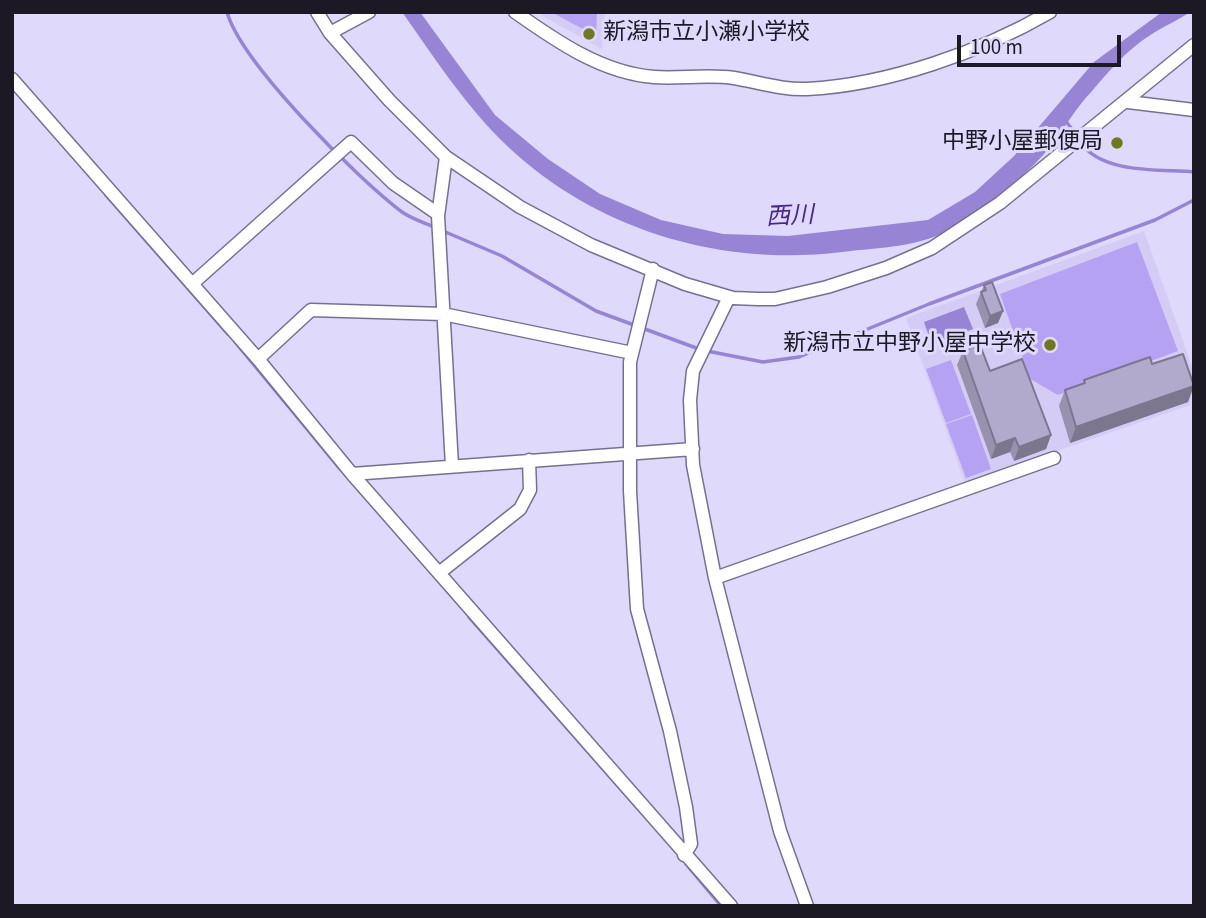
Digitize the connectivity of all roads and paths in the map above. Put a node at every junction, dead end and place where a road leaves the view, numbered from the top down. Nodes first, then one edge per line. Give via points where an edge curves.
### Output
1 (317, 12) edge
2 (369, 12) edge
3 (515, 12) edge
4 (1044, 14) edge
5 (330, 33) junction
6 (1194, 45) edge
7 (12, 79) edge
8 (1128, 102) junction
9 (1194, 110) edge
10 (446, 157) junction
11 (438, 214) junction
12 (653, 269) junction
13 (192, 284) junction
14 (729, 297) junction
15 (443, 314) junction
16 (632, 353) junction
17 (258, 359) junction
18 (693, 449) junction
19 (629, 453) junction
20 (1054, 458) dead end
21 (529, 460) junction
22 (452, 466) junction
23 (352, 474) junction
24 (439, 573) junction
25 (715, 578) junction
26 (684, 855) junction
27 (731, 906) edge
28 (807, 906) edge

1 - 5 street
2 - 5 street
3 - 4 street via 604,65 652,77 733,78 805,89 882,77 971,51
5 - 10 street
6 - 8 street
7 - 13 street
8 - 9 street
8 - 14 street via 1000,203 932,248 827,287 775,299
10 - 11 street
10 - 12 street via 561,231
11 - 13 street via 393,183 351,142
11 - 15 street
12 - 14 street
12 - 16 street
13 - 17 street
14 - 18 street via 693,371
15 - 16 street
15 - 17 street via 311,310
15 - 22 street
16 - 19 street
17 - 23 street
18 - 19 street
18 - 25 street
19 - 21 street
19 - 26 street via 637,609 686,807 691,845
20 - 25 street
21 - 22 street
21 - 24 street via 530,490 520,509
22 - 23 street
23 - 24 street
24 - 26 street
25 - 28 street via 780,831
26 - 27 street

